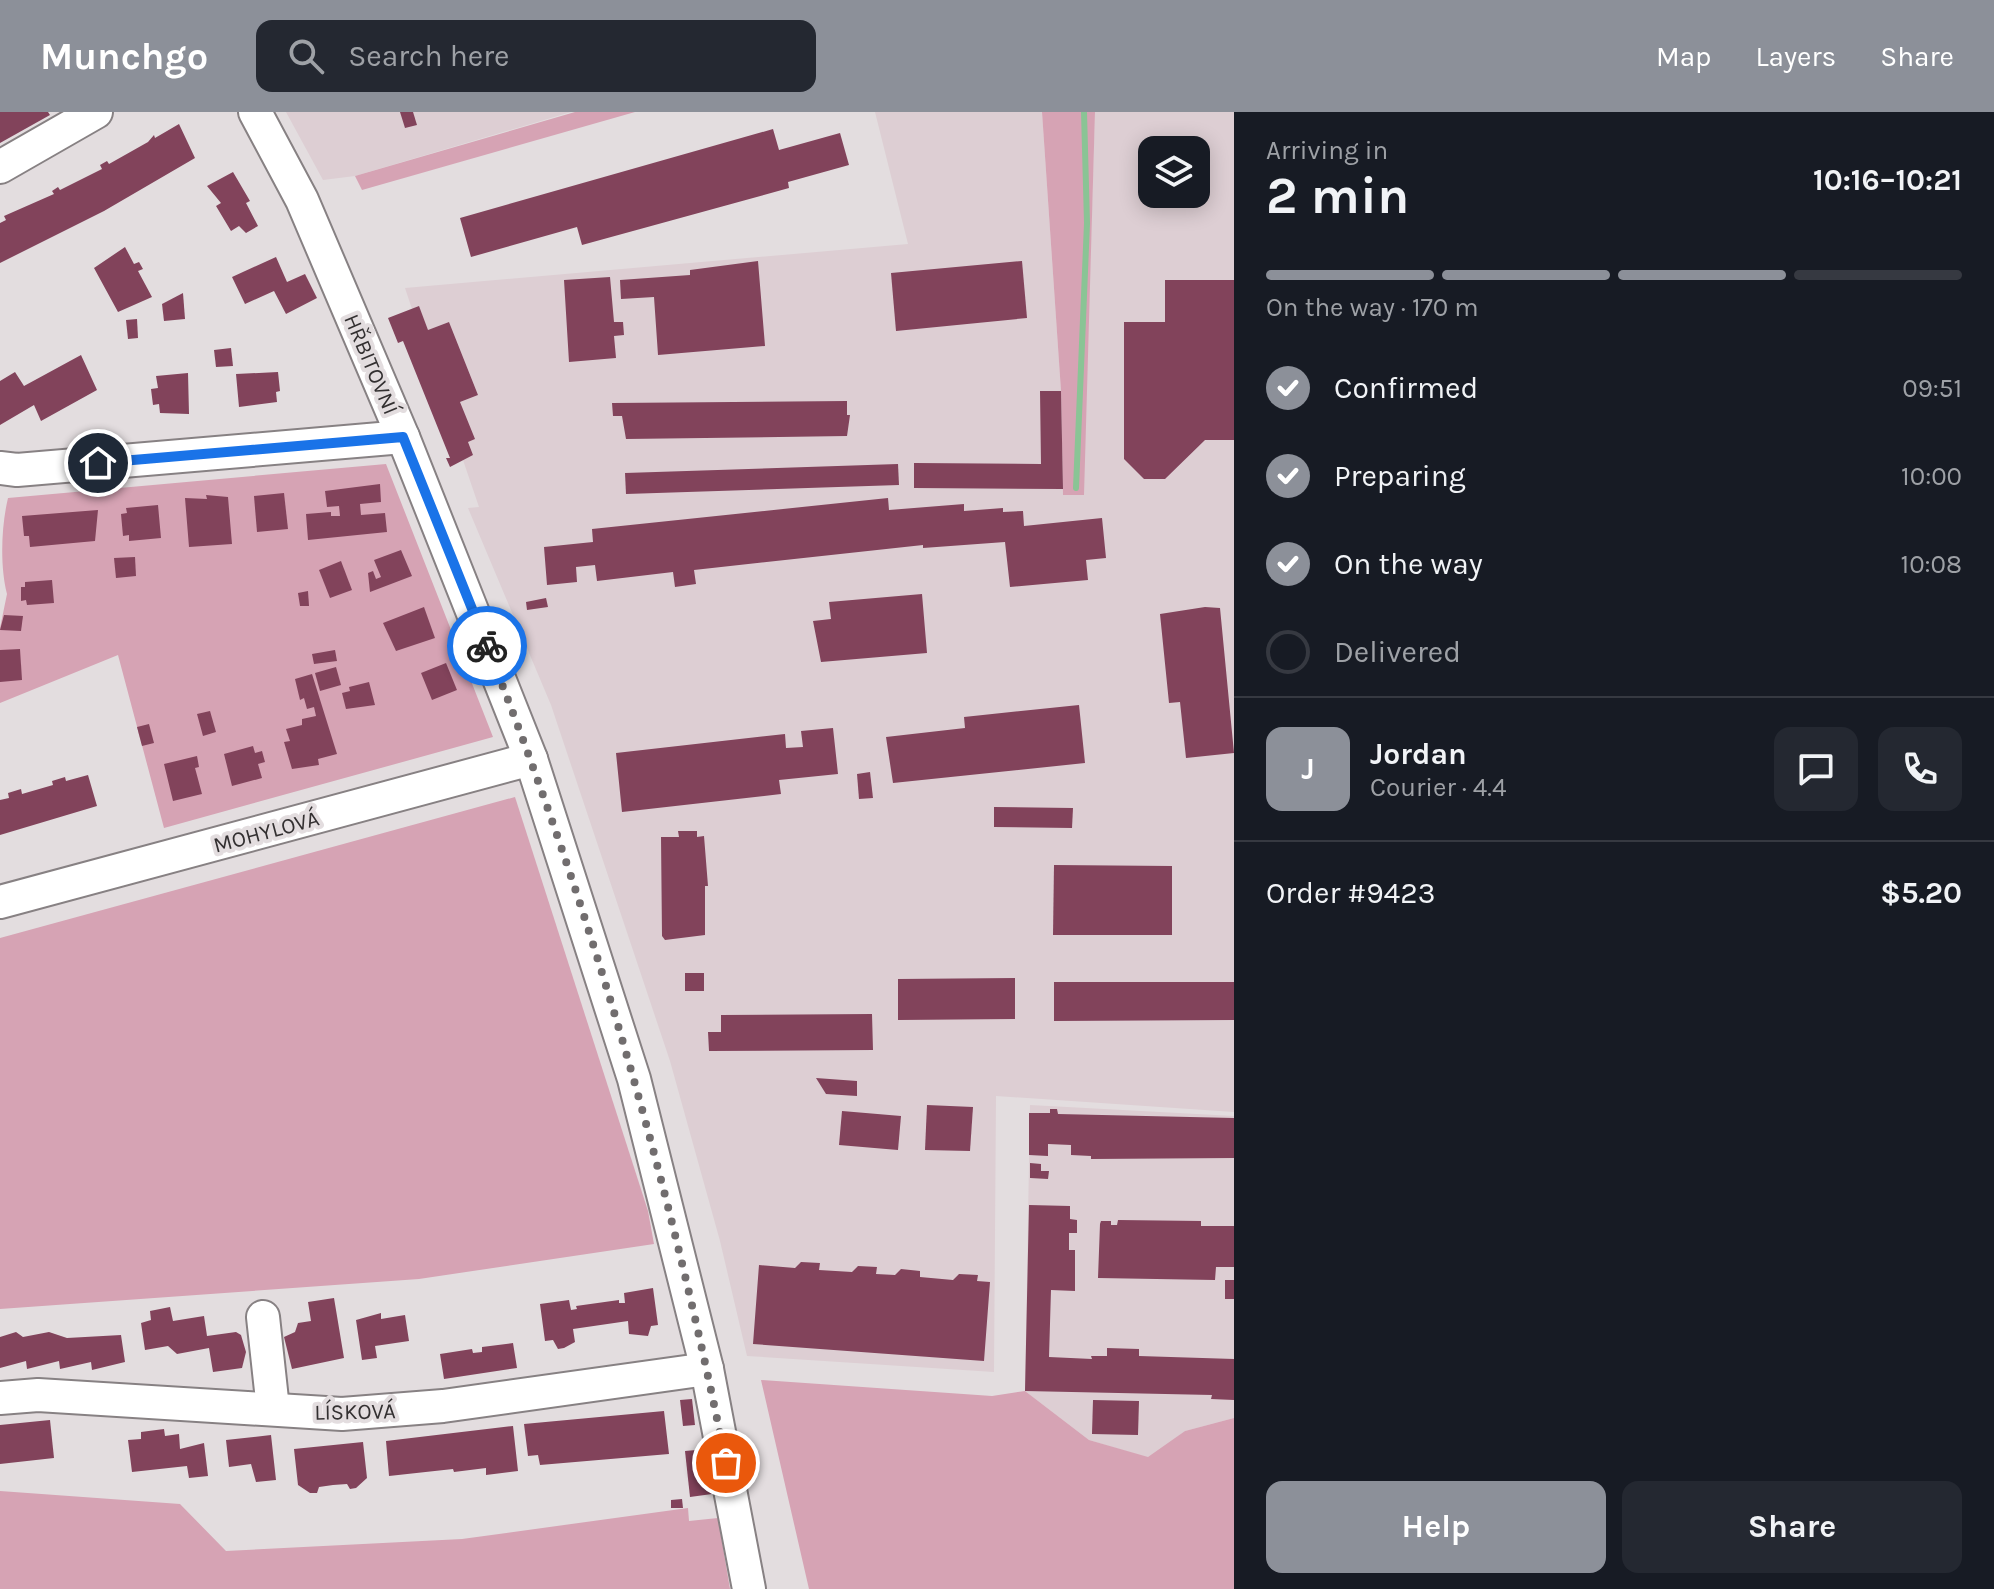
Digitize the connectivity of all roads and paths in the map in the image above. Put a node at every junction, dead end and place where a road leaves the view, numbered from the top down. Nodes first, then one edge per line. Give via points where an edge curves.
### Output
1 (96, 112) edge
2 (255, 112) edge
3 (0, 167) edge
4 (403, 437) junction
5 (0, 468) edge
6 (531, 759) junction
7 (0, 902) edge
8 (263, 1317) dead end
9 (707, 1369) junction
10 (0, 1398) edge
11 (273, 1409) junction
12 (749, 1589) edge

1 - 3 street
2 - 4 street, HŘBITOVNÍ via 302,200
4 - 5 street
4 - 6 street, HŘBITOVNÍ
6 - 7 street, MOHYLOVÁ
6 - 9 street, HŘBITOVNÍ via 634,1079
8 - 11 street
9 - 11 street, LÍSKOVÁ via 406,1410 342,1414
9 - 12 street, HŘBITOVNÍ
10 - 11 street, LÍSKOVÁ via 38,1395

